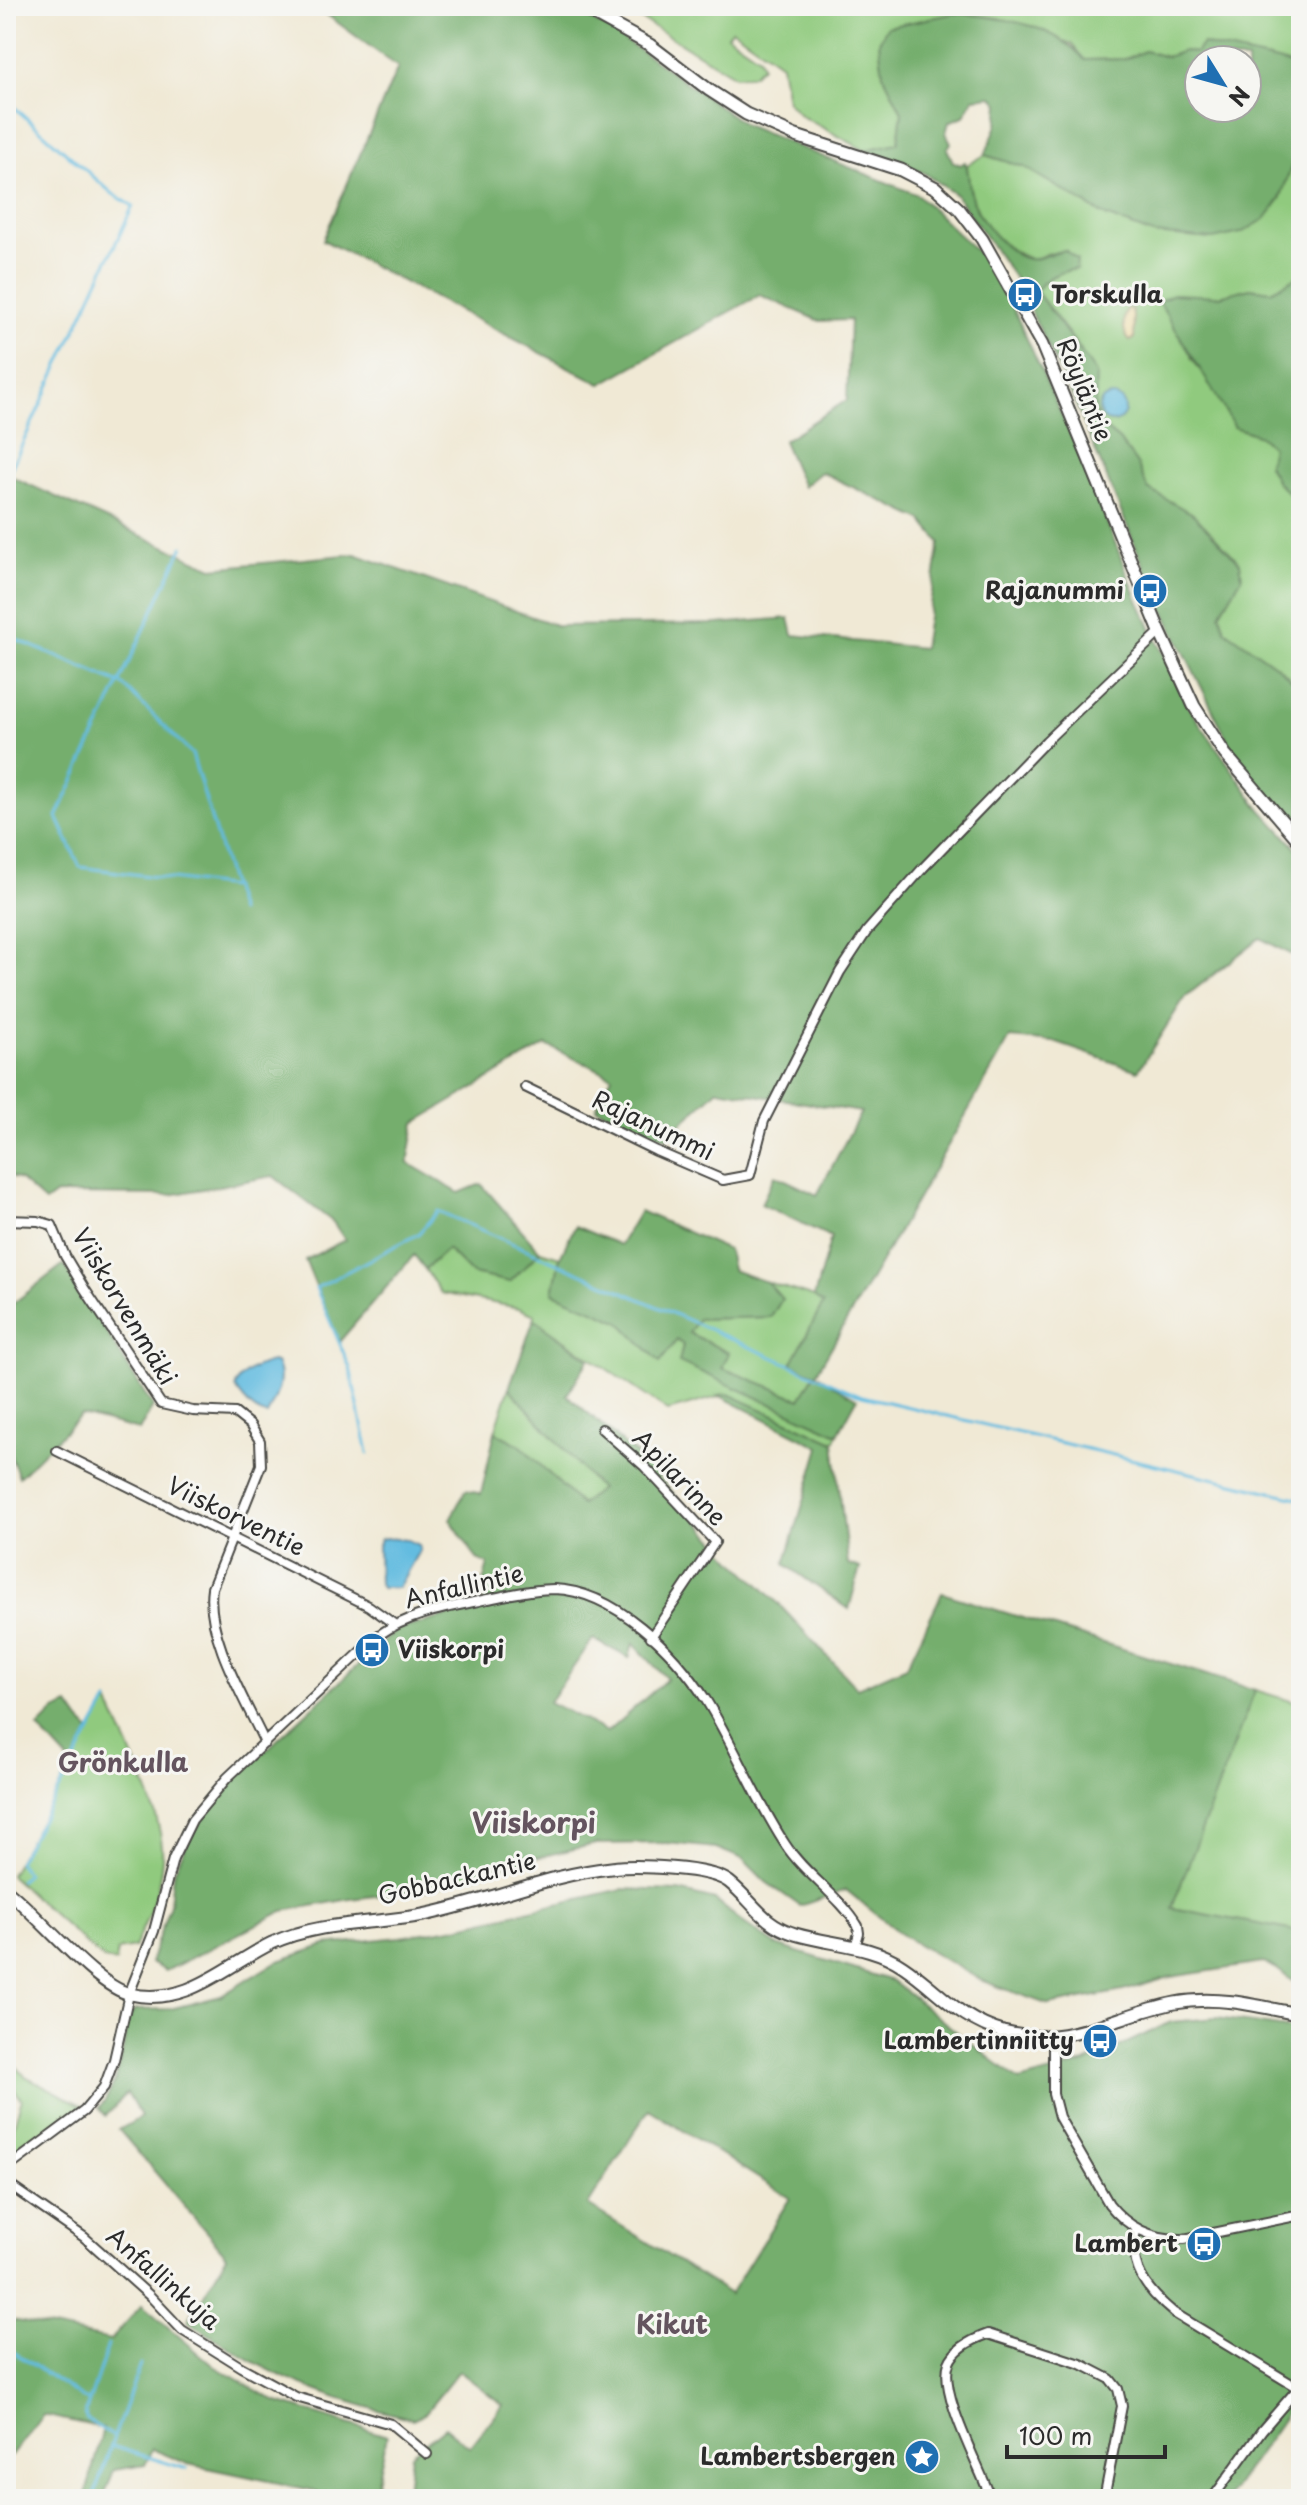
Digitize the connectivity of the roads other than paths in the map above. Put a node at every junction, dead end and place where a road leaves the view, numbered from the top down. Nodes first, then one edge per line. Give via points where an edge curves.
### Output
1 (579, 6) edge
2 (1160, 632) junction
3 (1301, 843) edge
4 (525, 1087) dead end
5 (6, 1220) edge
6 (602, 1429) dead end
7 (57, 1451) dead end
8 (233, 1537) junction
9 (394, 1624) junction
10 (651, 1637) junction
11 (265, 1743) junction
12 (6, 1890) edge
13 (855, 1947) junction
14 (129, 1994) junction
15 (1301, 2015) edge
16 (1053, 2037) junction
17 (6, 2169) edge
18 (6, 2183) edge
19 (1301, 2215) edge
20 (1136, 2230) junction
21 (1299, 2387) edge
22 (427, 2454) dead end
23 (991, 2499) edge
24 (1104, 2499) edge
25 (1212, 2499) edge

1 - 2 street, Röyläntie via 650,45 746,114 901,170 936,188 959,209 982,239 1042,345
2 - 3 street, Röyläntie via 1194,706 1225,754
2 - 4 street, Rajanummi via 1046,741 867,931 840,972 764,1121 750,1175 723,1180
5 - 8 street, Viiskorvenmäki via 52,1225 84,1288 161,1404 235,1413 256,1432 261,1465
6 - 10 street, Apilarinne via 715,1542
7 - 8 street, Viiskorventie
8 - 9 street, Viiskorventie
8 - 11 street, Viiskorvenmäki via 212,1588 211,1614
9 - 10 street, Anfallintie via 554,1589 608,1605
9 - 11 street, Anfallintie
10 - 13 street, Anfallintie via 704,1697 788,1849 855,1920
11 - 14 street, Anfallintie via 212,1795 180,1841
12 - 14 street, Gobbackantie via 107,1984
13 - 14 street, Gobbackantie via 775,1925 717,1875 614,1867 537,1882 419,1916 314,1929 252,1953 196,1989 171,1996
13 - 16 street, Gobbackantie via 905,1967 974,2021 1009,2033
14 - 17 street, Anfallintie via 112,2067 96,2099
15 - 16 street, Gobbackantie via 1229,2000 1197,2000
16 - 20 street via 1053,2094 1059,2117 1109,2204
18 - 22 street, Anfallinkuja via 84,2237 182,2330 296,2397 391,2424
19 - 20 street via 1184,2239
20 - 21 street via 1133,2254 1159,2301
21 - 25 street
23 - 24 street via 951,2404 946,2377 949,2361 960,2349 988,2334 1081,2364 1118,2389 1122,2406

